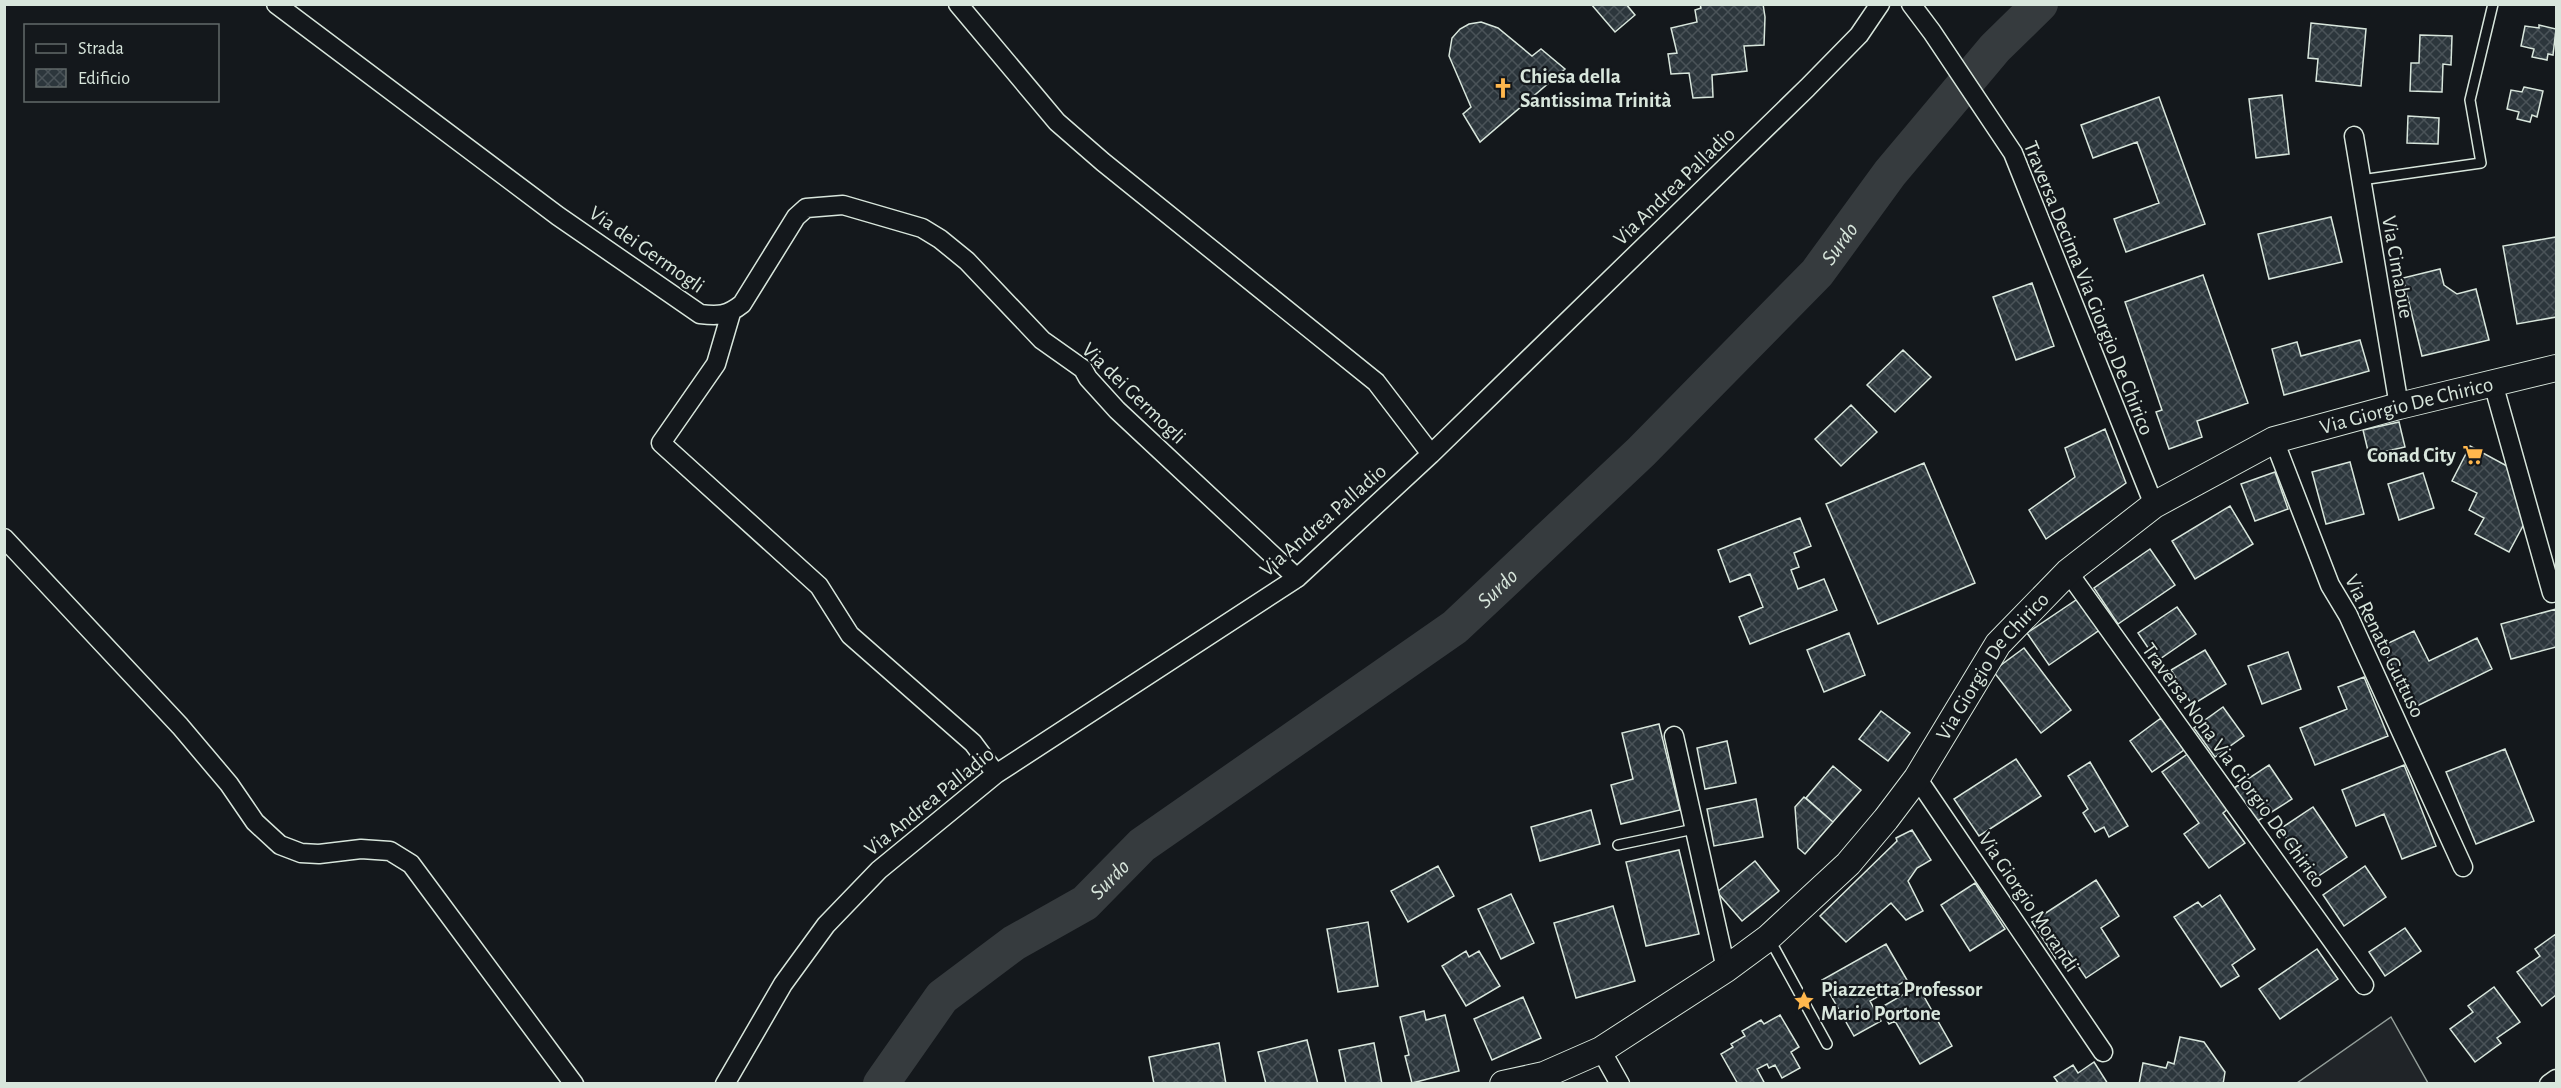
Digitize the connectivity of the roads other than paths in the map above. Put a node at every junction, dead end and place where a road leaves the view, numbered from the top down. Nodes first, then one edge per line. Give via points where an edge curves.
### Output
1 (276, 4) edge
2 (958, 4) edge
3 (1881, 4) edge
4 (1911, 4) edge
5 (2493, 4) edge
6 (2354, 136) dead end
7 (2361, 180) junction
8 (731, 313) junction
9 (2556, 368) edge
10 (2493, 383) junction
11 (2399, 406) junction
12 (2274, 440) junction
13 (1431, 454) junction
14 (2154, 506) junction
15 (4, 538) edge
16 (2068, 572) junction
17 (1297, 578) junction
18 (2552, 593) dead end
19 (1674, 735) dead end
20 (996, 774) junction
21 (1917, 778) junction
22 (1694, 829) junction
23 (1618, 845) dead end
24 (2463, 867) dead end
25 (1768, 938) junction
26 (1726, 969) junction
27 (2364, 985) dead end
28 (1827, 1044) dead end
29 (1601, 1050) junction
30 (2103, 1052) dead end
31 (2556, 1079) edge
32 (574, 1083) edge
33 (725, 1083) edge
34 (1503, 1083) edge
35 (1620, 1083) edge
36 (2549, 1083) edge

1 - 8 street, Via dei Germogli via 558,216 662,289 700,314
2 - 13 street via 1057,122 1376,382
3 - 13 street, Via Andrea Palladio via 1859,35 1807,88
4 - 14 street, Traversa Decima Via Giorgio De Chirico via 2013,153
5 - 7 lane via 2470,100 2481,163
6 - 7 street, Via Cimabue
7 - 11 street, Via Cimabue
8 - 17 street, Via dei Germogli via 742,304 796,217 806,208 843,205 922,228 967,261 1042,340 1083,369 1117,410
8 - 20 street via 716,364 661,443 819,586 850,635 974,743
9 - 10 main road, Via Giorgio De Chirico
10 - 11 main road, Via Giorgio De Chirico
10 - 18 street
11 - 12 main road, Via Giorgio De Chirico
12 - 14 main road, Via Giorgio De Chirico
12 - 24 street, Via Renato Guttuso via 2330,585 2348,615
13 - 17 street, Via Andrea Palladio
14 - 16 main road, Via Giorgio De Chirico
15 - 32 street via 180,726 255,822 280,845 301,853 319,854 361,849 390,851 411,864
16 - 21 main road, Via Giorgio De Chirico via 1998,645
16 - 27 street, Traversa Nona Via Giorgio De Chirico
17 - 20 street, Via Andrea Palladio
19 - 22 street
20 - 33 street, Via Andrea Palladio via 879,870 826,925 783,984
21 - 25 main road, Via Giorgio De Chirico via 1848,864
21 - 30 street, Via Giorgio Morandi
22 - 23 lane
22 - 26 street
25 - 26 main road, Via Giorgio De Chirico
25 - 28 lane
26 - 29 main road, Via Giorgio De Chirico
29 - 34 main road, Via Giorgio De Chirico via 1544,1075
29 - 35 street
31 - 36 street

